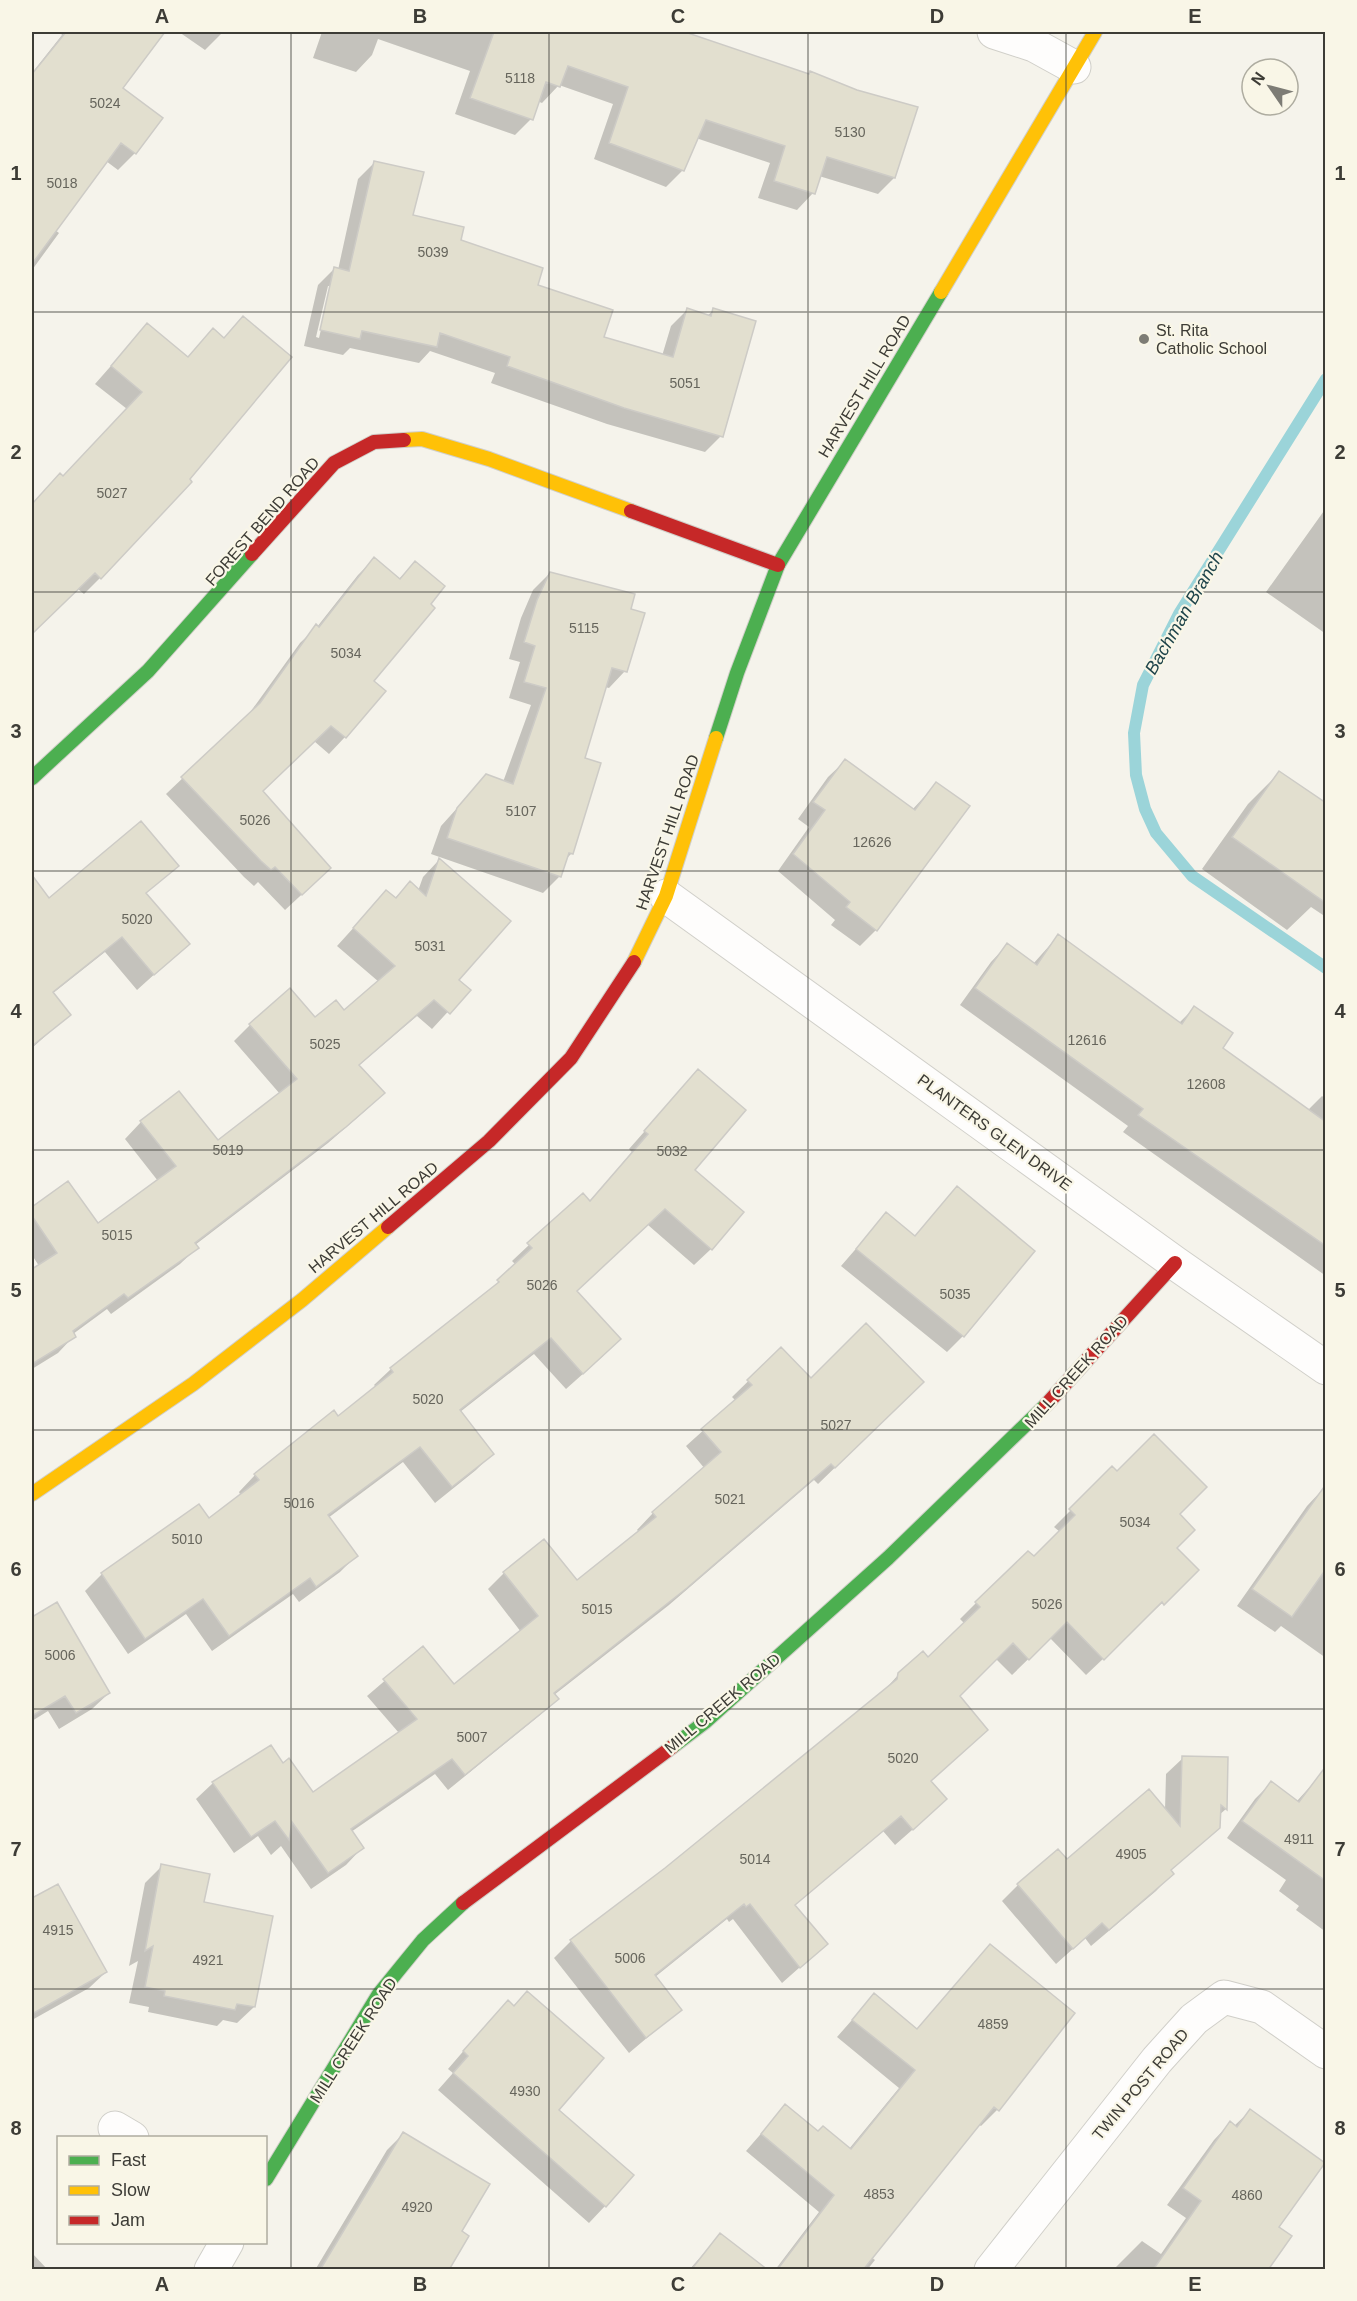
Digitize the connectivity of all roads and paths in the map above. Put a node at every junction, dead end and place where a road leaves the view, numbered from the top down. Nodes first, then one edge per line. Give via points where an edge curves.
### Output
1 (994, 32) edge
2 (1095, 32) edge
3 (1074, 67) junction
4 (778, 565) junction
5 (32, 778) edge
6 (666, 896) junction
7 (1175, 1263) junction
8 (1326, 1368) edge
9 (32, 1494) edge
10 (1326, 2052) edge
11 (267, 2177) edge
12 (226, 2244) edge
13 (211, 2270) edge
14 (990, 2270) edge

1 - 3 street via 1034,45
2 - 3 street, HARVEST HILL ROAD
3 - 4 street, HARVEST HILL ROAD
4 - 5 street, FOREST BEND ROAD via 489,459 422,439 374,442 334,464 148,671
4 - 6 street, HARVEST HILL ROAD via 737,673
6 - 7 street, PLANTERS GLEN DRIVE
6 - 9 street, HARVEST HILL ROAD via 628,975 571,1058 489,1141 302,1300 202,1377
7 - 8 street, PLANTERS GLEN DRIVE
7 - 11 street, MILL CREEK ROAD via 1026,1427 888,1558 705,1722 479,1889 423,1940 379,1994
10 - 14 street, TWIN POST ROAD via 1262,2007 1224,1997 1194,2019 1157,2060
12 - 13 street

